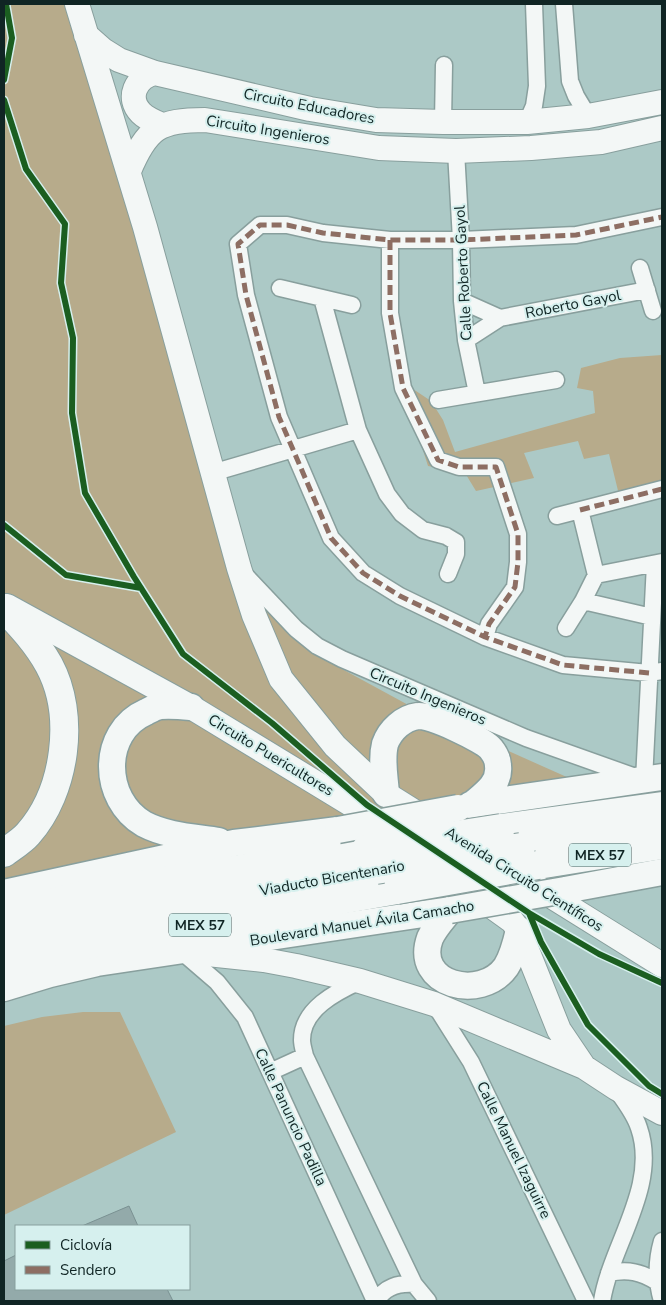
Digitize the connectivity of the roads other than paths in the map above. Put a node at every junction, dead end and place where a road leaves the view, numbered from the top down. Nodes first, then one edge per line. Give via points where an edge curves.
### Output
1 (77, 4) edge
2 (534, 4) edge
3 (564, 4) edge
4 (86, 35) junction
5 (444, 65) dead end
6 (155, 73) junction
7 (662, 102) edge
8 (588, 116) junction
9 (443, 122) junction
10 (527, 122) junction
11 (162, 125) junction
12 (662, 128) edge
13 (456, 151) junction
14 (129, 170) junction
15 (662, 217) edge
16 (390, 240) junction
17 (461, 240) junction
18 (640, 268) dead end
19 (280, 288) dead end
20 (647, 290) junction
21 (322, 298) junction
22 (462, 300) junction
23 (352, 305) dead end
24 (653, 311) dead end
25 (500, 318) junction
26 (466, 340) junction
27 (556, 380) dead end
28 (477, 393) junction
29 (438, 400) dead end
30 (358, 430) junction
31 (292, 449) junction
32 (212, 473) junction
33 (662, 489) edge
34 (580, 510) junction
35 (558, 516) dead end
36 (658, 563) edge
37 (239, 568) junction
38 (448, 574) dead end
39 (596, 575) junction
40 (583, 601) junction
41 (4, 606) edge
42 (656, 627) edge
43 (566, 628) dead end
44 (485, 637) junction
45 (656, 672) edge
46 (191, 707) junction
47 (653, 778) edge
48 (386, 794) junction
49 (466, 806) junction
50 (662, 806) edge
51 (662, 825) edge
52 (234, 843) junction
53 (662, 845) edge
54 (4, 853) edge
55 (530, 856) junction
56 (371, 859) junction
57 (662, 872) edge
58 (4, 893) edge
59 (450, 910) junction
60 (4, 914) edge
61 (519, 930) junction
62 (4, 940) edge
63 (181, 951) junction
64 (662, 965) edge
65 (4, 967) edge
66 (360, 981) junction
67 (4, 988) edge
68 (434, 1004) junction
69 (305, 1056) junction
70 (584, 1067) junction
71 (270, 1072) junction
72 (616, 1088) junction
73 (662, 1113) edge
74 (662, 1241) edge
75 (609, 1273) junction
76 (657, 1282) junction
77 (414, 1284) junction
78 (376, 1301) edge
79 (428, 1301) edge
80 (586, 1301) edge
81 (602, 1301) edge
82 (662, 1301) edge

1 - 4 main road
2 - 10 street via 537,86
3 - 8 street via 570,81
4 - 6 main road, Circuito Educadores via 119,60
4 - 14 main road
5 - 9 street
6 - 9 main road, Circuito Educadores via 310,109 376,120
6 - 11 main road via 139,81 133,93 135,105 145,117
7 - 8 main road, Circuito Educadores
8 - 10 main road, Circuito Educadores
9 - 10 main road, Circuito Educadores
11 - 13 main road, Circuito Ingenieros via 205,120 379,148
11 - 14 main road via 148,136
12 - 13 main road, Circuito Ingenieros via 601,142
13 - 17 street, Calle Roberto Gayol
14 - 32 main road, Circuito Ingenieros
15 - 17 street via 576,235
16 - 17 street
16 - 31 street via 323,233 287,225 260,225 238,244 246,295 279,417
16 - 44 street via 390,313 403,388 438,460 460,467 496,467 518,534 515,587 489,624
17 - 22 street, Calle Roberto Gayol
18 - 20 street
19 - 21 street
20 - 24 street
20 - 25 street, Roberto Gayol
21 - 23 street
21 - 30 street
22 - 25 street
22 - 26 street, Calle Roberto Gayol
25 - 26 street, Roberto Gayol
26 - 28 street, Calle Roberto Gayol
27 - 28 street
28 - 29 street
30 - 31 street
30 - 38 street via 387,494 402,514 423,530 456,542 456,554
31 - 32 street
31 - 44 street via 331,538 363,573 400,596
32 - 37 main road, Circuito Ingenieros
33 - 34 street
34 - 35 street
34 - 39 street
36 - 39 street
36 - 42 street
37 - 47 street, Circuito Ingenieros via 316,646 516,734
37 - 48 main road, Circuito Ingenieros via 280,679 335,746
39 - 40 street
40 - 42 street
40 - 43 street
41 - 46 main road, Circuito Puericultores
41 - 54 highway via 50,666 64,707 64,745 56,786 44,812 27,835
42 - 45 street
44 - 45 street via 563,665
45 - 47 street
46 - 52 main road via 159,706 126,725 115,743 112,779 126,809 143,824 165,833
46 - 61 main road, Circuito Puericultores via 357,808 512,921
47 - 49 main road
48 - 49 main road via 383,756 390,734 397,726 419,716 431,717 484,743 495,756 498,765 495,782 490,790
48 - 64 main road, Avenida Circuito Científicos
49 - 52 main road, bridge via 338,830
50 - 56 highway, bridge via 501,828
51 - 55 highway, Viaducto Bicentenario
52 - 58 main road
53 - 55 highway, Boulevard Manuel Ávila Camacho / MEX 57
55 - 56 highway, Viaducto Bicentenario, bridge
55 - 65 highway, Boulevard Manuel Ávila Camacho / MEX 57, bridge via 398,890 62,949
56 - 60 highway via 99,891
56 - 62 highway, Viaducto Bicentenario
57 - 59 main road, Boulevard Manuel Ávila Camacho, bridge
59 - 61 main road via 430,939 429,963 446,981 456,985 482,984 495,977 512,955
59 - 63 main road, Boulevard Manuel Ávila Camacho
61 - 70 main road, Circuito Puericultores via 559,1030
63 - 66 main road via 264,960
63 - 67 main road, Boulevard Manuel Ávila Camacho via 97,964
63 - 71 street, Calle Panuncio Padilla via 217,982 245,1017
66 - 68 main road
66 - 69 street via 335,992 312,1014 304,1026
68 - 70 main road
68 - 80 street, Calle Manuel Izaguirre via 471,1062
69 - 71 street
69 - 77 street
70 - 72 main road
71 - 78 street, Calle Panuncio Padilla
72 - 73 main road
72 - 75 street via 639,1128 644,1167 641,1187
74 - 76 street
75 - 76 street via 634,1272
75 - 81 street
76 - 82 street
77 - 78 street via 392,1286
77 - 79 street

